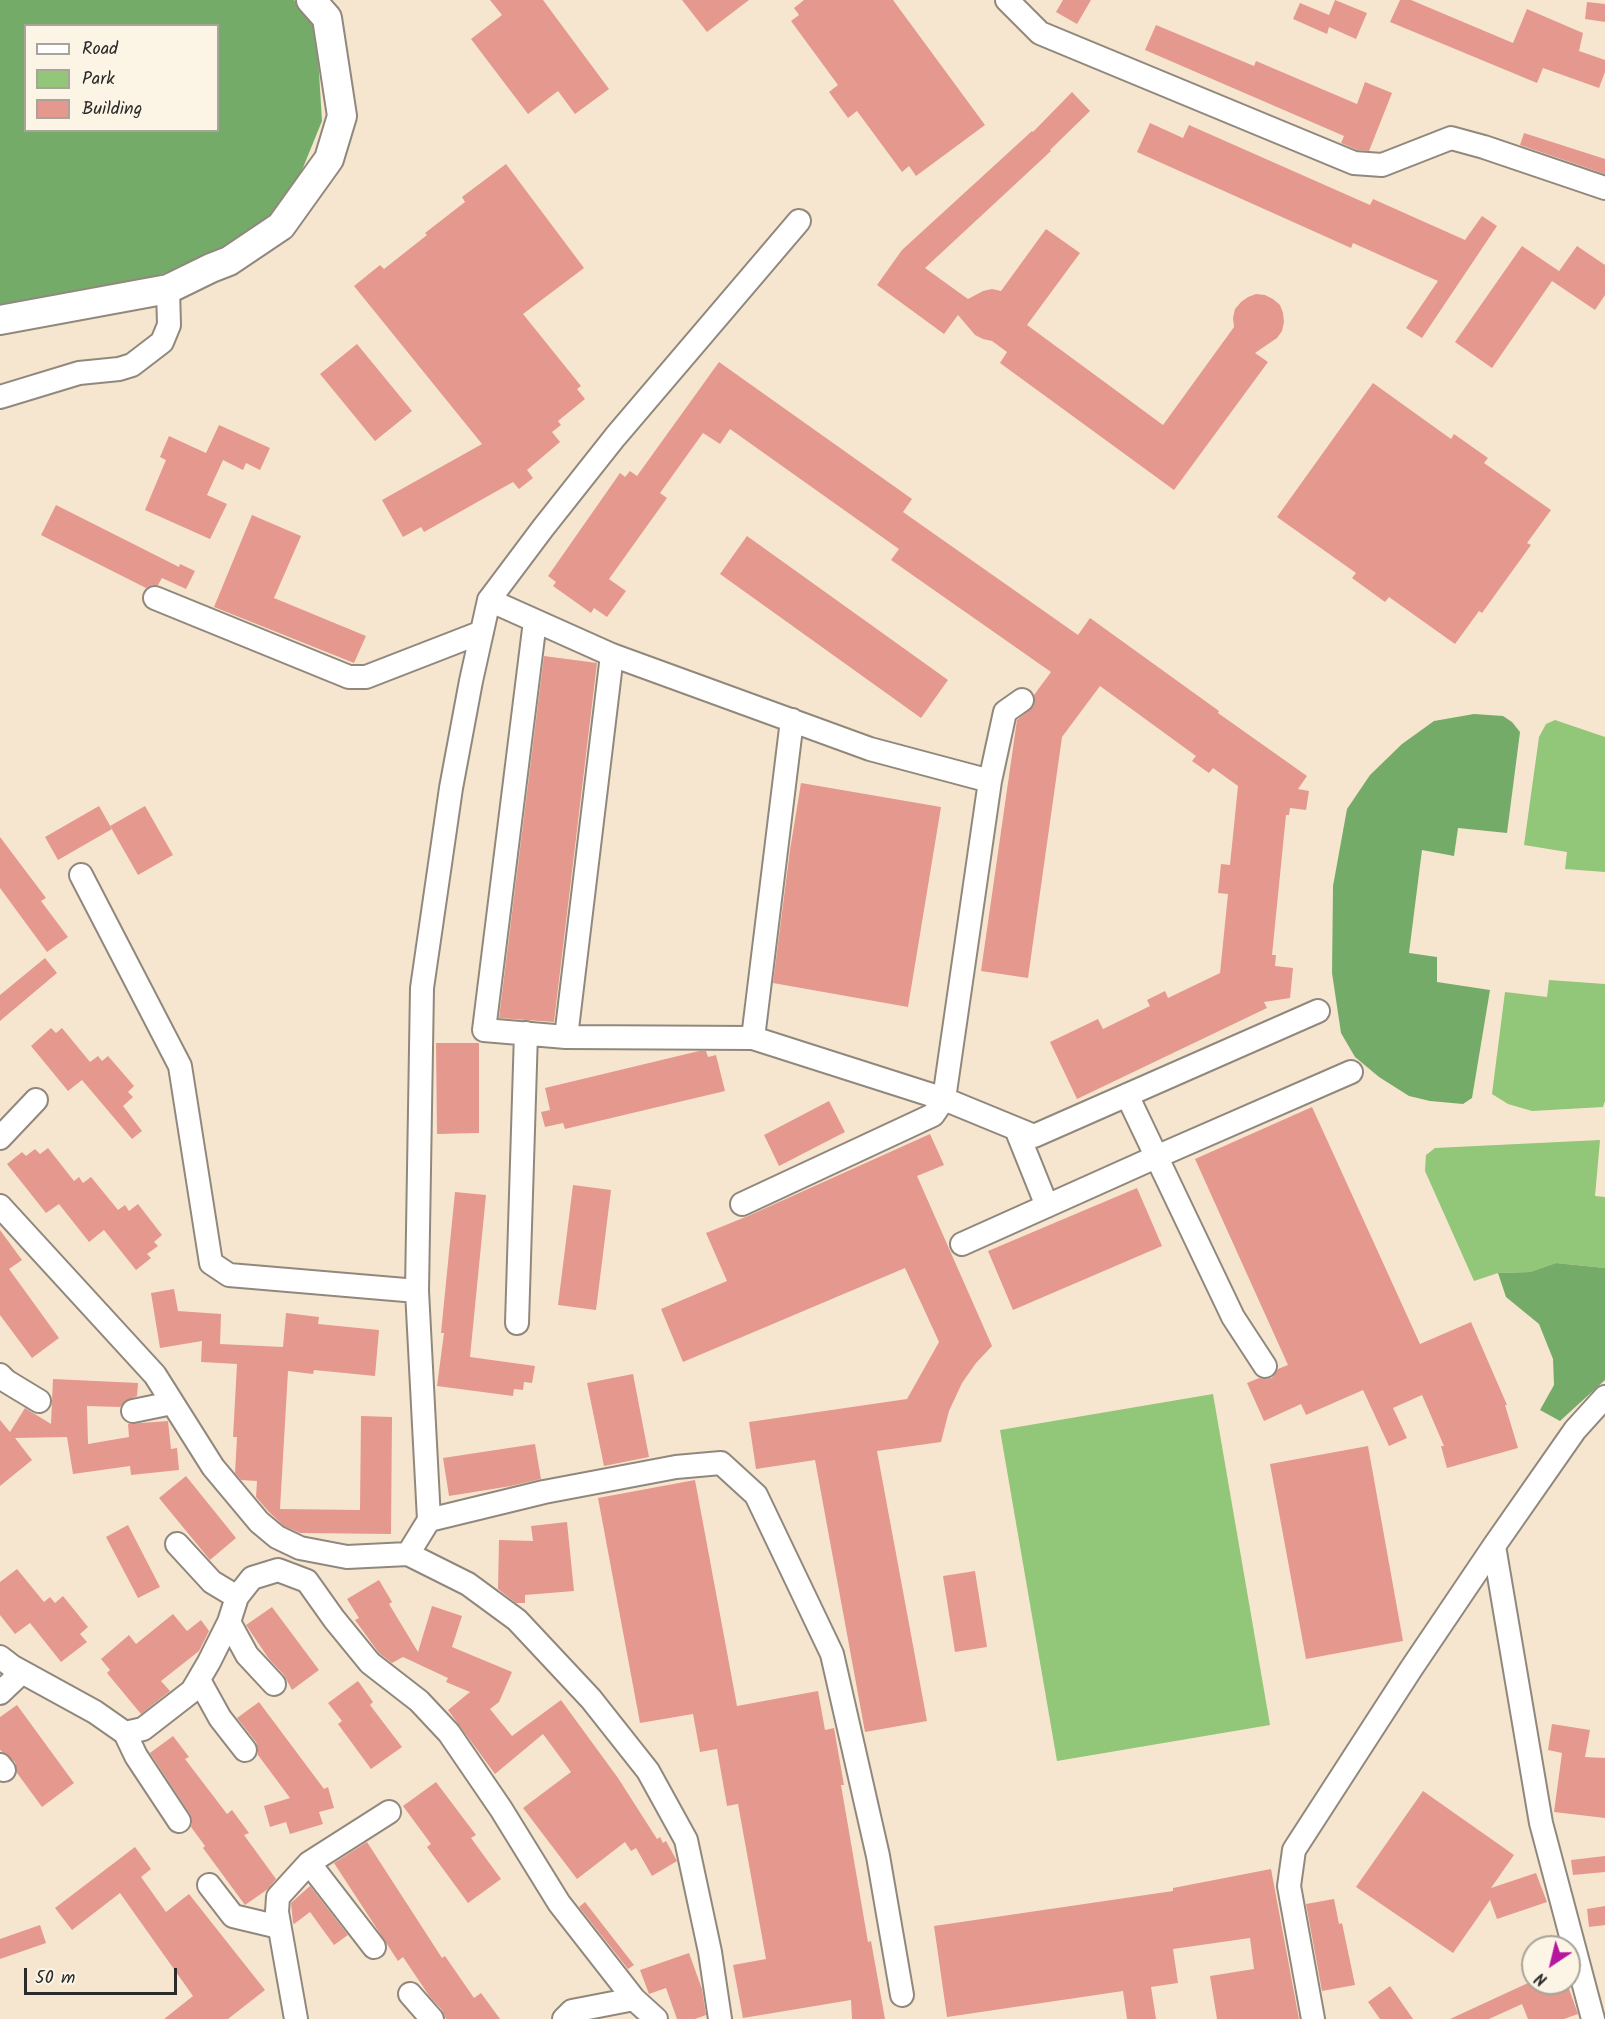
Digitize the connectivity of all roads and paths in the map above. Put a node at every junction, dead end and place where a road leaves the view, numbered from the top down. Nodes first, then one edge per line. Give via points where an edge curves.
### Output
1 (311, 0) edge
2 (1007, 0) edge
3 (1605, 188) edge
4 (799, 221) dead end
5 (168, 289) junction
6 (0, 320) edge
7 (0, 397) edge
8 (155, 598) dead end
9 (489, 600) junction
10 (535, 621) junction
11 (482, 632) junction
12 (612, 655) junction
13 (1022, 700) dead end
14 (792, 720) junction
15 (990, 781) junction
16 (81, 875) dead end
17 (1318, 1011) dead end
18 (526, 1033) junction
19 (566, 1037) junction
20 (753, 1038) junction
21 (1352, 1072) dead end
22 (1127, 1095) junction
23 (944, 1098) junction
24 (36, 1100) dead end
25 (1016, 1129) junction
26 (0, 1138) edge
27 (1156, 1156) junction
28 (742, 1204) dead end
29 (0, 1206) edge
30 (1047, 1206) junction
31 (962, 1244) dead end
32 (417, 1291) junction
33 (517, 1323) dead end
34 (1265, 1366) dead end
35 (0, 1375) edge
36 (1605, 1397) edge
37 (39, 1401) dead end
38 (172, 1403) junction
39 (133, 1411) dead end
40 (429, 1520) junction
41 (177, 1544) dead end
42 (1494, 1546) junction
43 (408, 1554) junction
44 (237, 1597) junction
45 (229, 1623) junction
46 (0, 1657) edge
47 (22, 1672) junction
48 (199, 1680) junction
49 (274, 1684) dead end
50 (0, 1693) edge
51 (125, 1733) junction
52 (245, 1750) dead end
53 (389, 1812) dead end
54 (179, 1821) dead end
55 (309, 1863) junction
56 (210, 1885) dead end
57 (279, 1927) junction
58 (374, 1947) dead end
59 (410, 1994) dead end
60 (902, 1995) dead end
61 (634, 1999) junction
62 (296, 2019) edge
63 (432, 2019) edge
64 (564, 2019) edge
65 (656, 2019) edge
66 (720, 2019) edge
67 (1313, 2019) edge
68 (1593, 2019) edge

1 - 5 street via 327,18 342,116 328,159 281,226 229,261
2 - 3 street via 1040,33 1354,163 1382,165 1451,138
4 - 9 street via 615,437
5 - 6 street
5 - 7 street via 169,325 162,342 132,365 79,373
8 - 11 street via 349,678 366,677
9 - 10 street
9 - 11 street
10 - 12 street
10 - 18 street via 484,1030
11 - 32 street via 451,788 422,988
12 - 14 street
12 - 19 street
13 - 15 street via 1005,712
14 - 15 street via 870,749
14 - 20 street
15 - 23 street
16 - 32 street via 180,1066 211,1263 229,1275
17 - 22 street
18 - 19 street
18 - 33 street
19 - 20 street
20 - 23 street
21 - 27 street
22 - 25 street via 1034,1136
22 - 27 street
23 - 25 street
23 - 28 street via 933,1115
24 - 26 street
25 - 30 street
27 - 30 street
27 - 34 street via 1233,1317
29 - 38 street via 155,1375
30 - 31 street
32 - 40 street
35 - 37 street
36 - 42 street via 1575,1430
38 - 39 street
38 - 43 street via 213,1467 259,1522 277,1537 300,1548 347,1557
40 - 43 street
40 - 60 street via 555,1490 676,1467 721,1463 756,1495 832,1654 878,1856
41 - 44 street via 212,1582
42 - 67 street via 1294,1851 1289,1886
42 - 68 street via 1541,1823
43 - 66 street via 468,1584 517,1620 591,1699 648,1771 686,1840
44 - 45 street
44 - 61 street via 252,1578 278,1570 307,1581 370,1664 419,1701 449,1733 559,1903
45 - 48 street
45 - 49 street via 247,1655
46 - 47 street
47 - 50 street
47 - 51 street
48 - 51 street via 192,1691 143,1729
48 - 52 street via 220,1718
51 - 54 street
53 - 55 street
55 - 57 street via 278,1897
55 - 58 street
56 - 57 street via 233,1916
57 - 62 street
59 - 63 street
61 - 64 street via 572,2011
61 - 65 street

